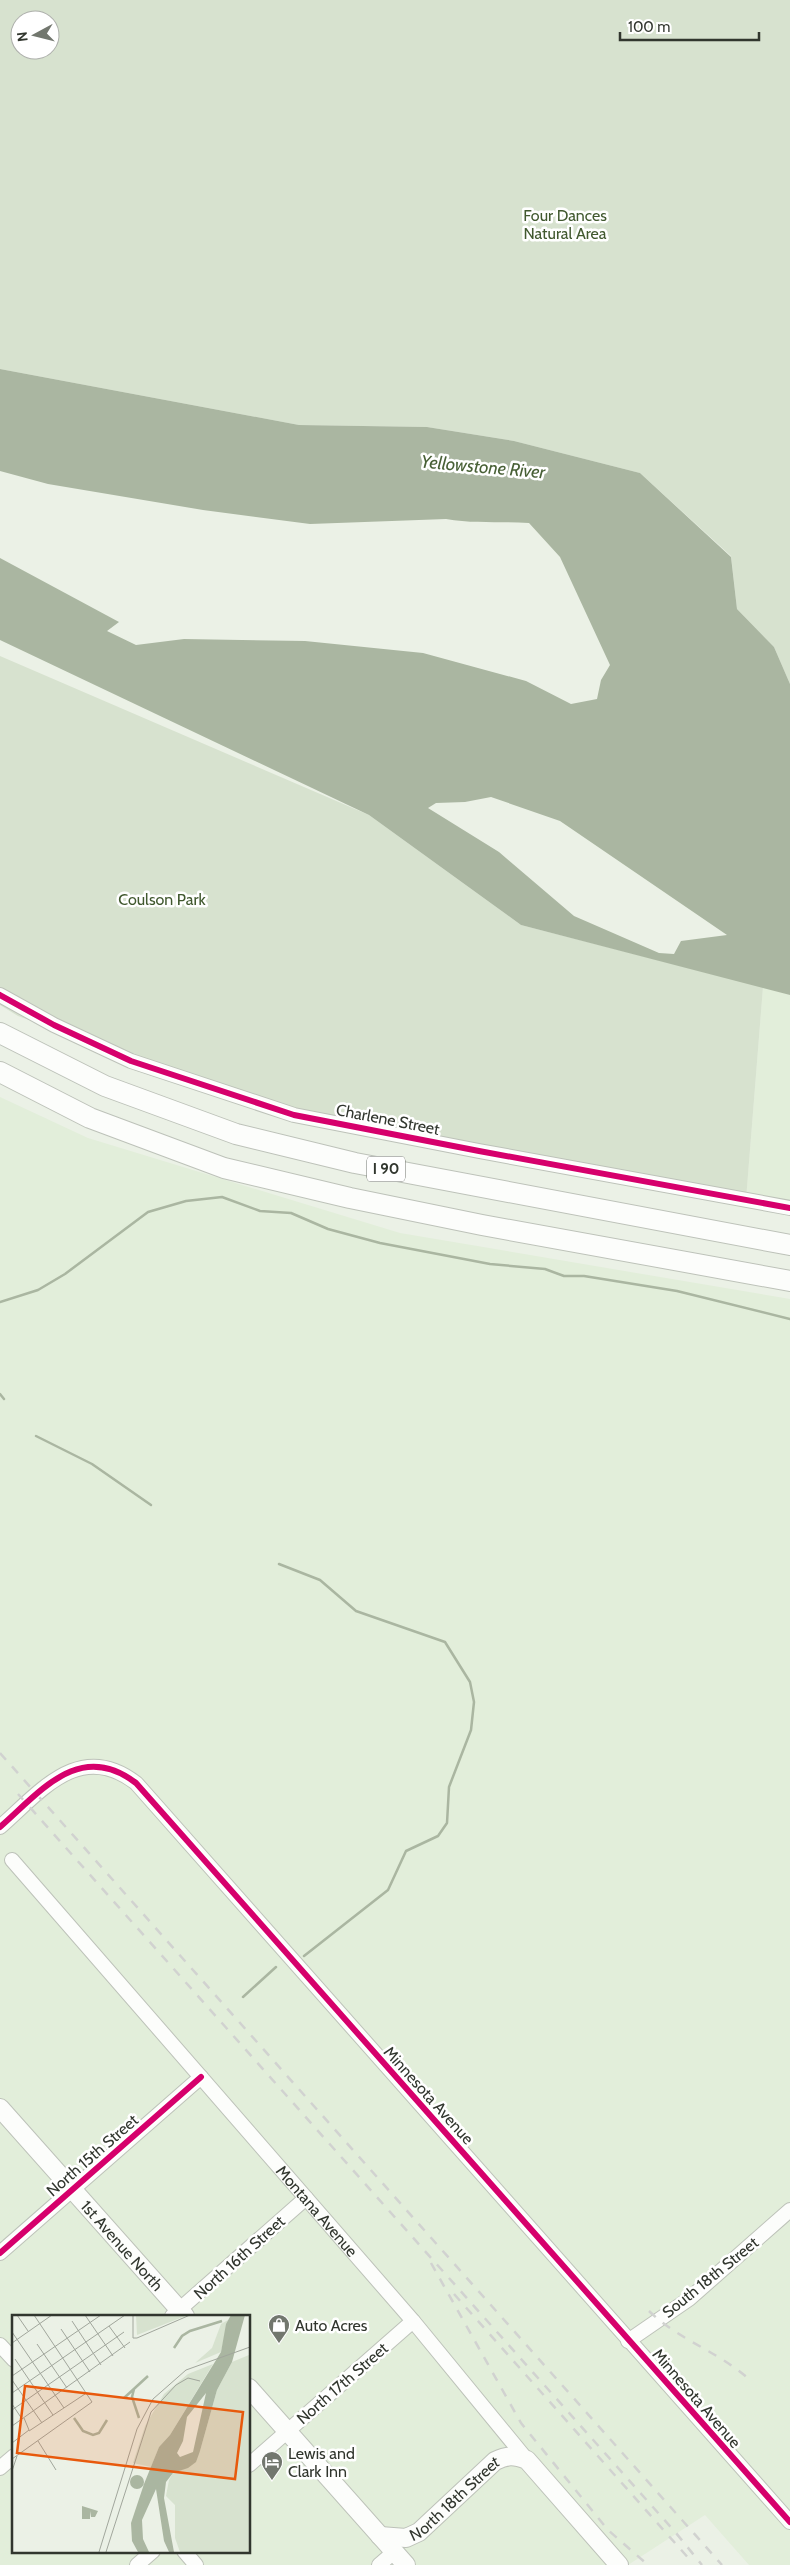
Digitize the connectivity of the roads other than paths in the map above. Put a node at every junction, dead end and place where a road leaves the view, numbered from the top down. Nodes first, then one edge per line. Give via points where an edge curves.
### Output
1 (0, 995) edge
2 (0, 1033) edge
3 (0, 1072) edge
4 (790, 1208) edge
5 (790, 1245) edge
6 (790, 1282) edge
7 (0, 1827) edge
8 (12, 1860) dead end
9 (202, 2077) junction
10 (0, 2108) edge
11 (73, 2190) junction
12 (306, 2198) junction
13 (790, 2210) edge
14 (0, 2253) edge
15 (179, 2314) edge
16 (413, 2321) junction
17 (628, 2341) junction
18 (0, 2345) edge
19 (12, 2358) edge
20 (250, 2389) edge
21 (502, 2429) junction
22 (287, 2431) junction
23 (12, 2458) edge
24 (527, 2460) junction
25 (495, 2461) junction
26 (250, 2464) edge
27 (0, 2468) edge
28 (790, 2522) edge
29 (419, 2532) junction
30 (380, 2536) junction
31 (152, 2552) edge
32 (185, 2552) edge
33 (400, 2558) edge
34 (137, 2565) edge
35 (196, 2565) edge
36 (379, 2565) edge
37 (413, 2565) edge
38 (619, 2565) edge

1 - 4 street, Charlene Street via 131,1061 294,1115
2 - 5 highway, I 90 via 105,1086 236,1134 355,1163
3 - 6 highway, I 90 via 90,1118 224,1168 359,1200
7 - 17 street, Minnesota Avenue via 53,1781 74,1768 95,1765 114,1770 136,1783
8 - 9 street, Montana Avenue
9 - 11 street, North 15th Street
9 - 12 street, Montana Avenue
10 - 11 main road, 1st Avenue North
11 - 14 street, North 15th Street
11 - 15 main road, 1st Avenue North
12 - 15 street, North 16th Street
12 - 16 street, Montana Avenue
13 - 17 street, South 18th Street via 689,2299
16 - 21 street, Montana Avenue
16 - 22 street, North 17th Street
17 - 28 street, Minnesota Avenue
18 - 19 street
20 - 22 main road
21 - 24 street, Montana Avenue
21 - 25 street via 502,2450
22 - 26 street, North 17th Street
22 - 30 main road
23 - 27 street
24 - 25 main road, North 18th Street via 505,2456
24 - 38 main road, Montana Avenue
25 - 29 main road, North 18th Street
29 - 30 main road, North 18th Street via 406,2538
29 - 37 main road via 411,2551
30 - 33 main road
31 - 34 street
32 - 35 street
33 - 36 street, North 18th Street

